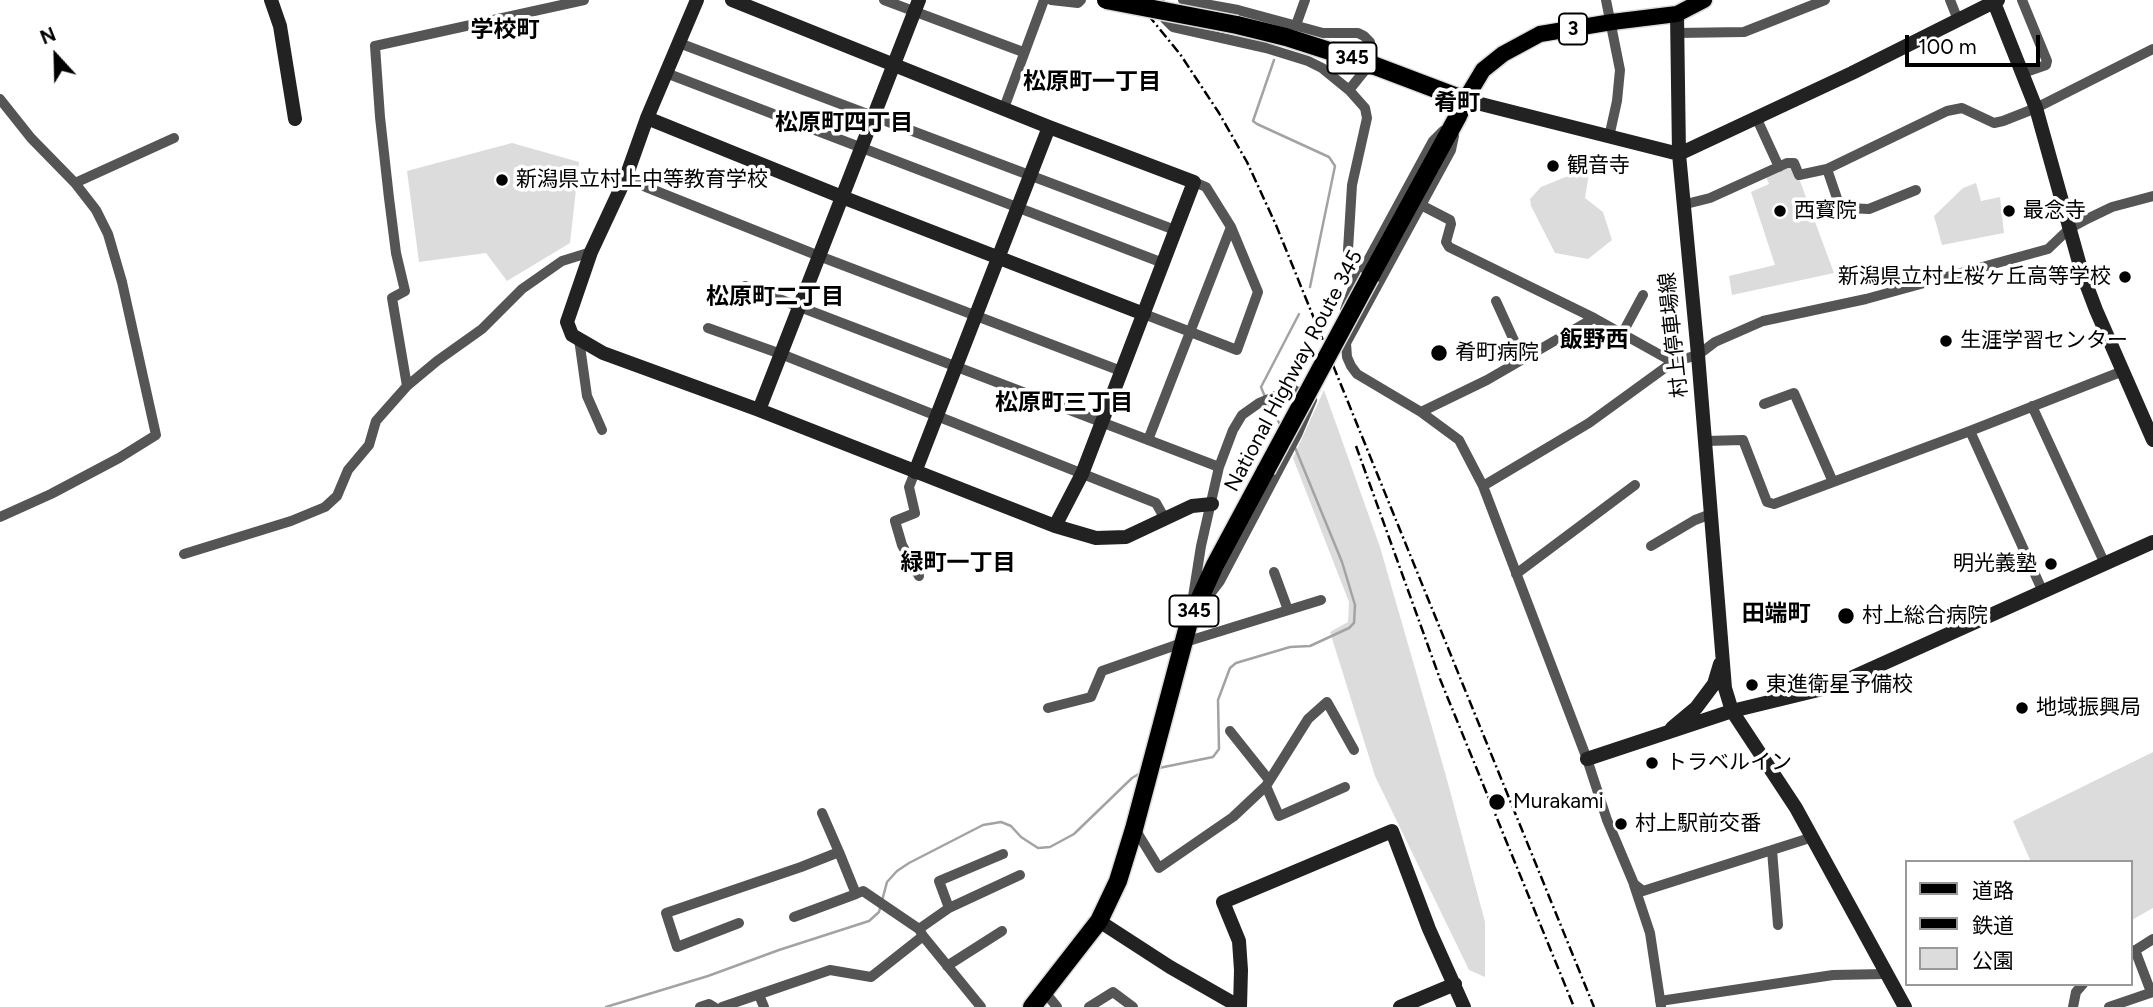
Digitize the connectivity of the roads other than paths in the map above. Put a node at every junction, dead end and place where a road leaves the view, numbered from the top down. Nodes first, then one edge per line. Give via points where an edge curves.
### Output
1 (271, 0) edge
2 (584, 0) edge
3 (697, 0) edge
4 (732, 0) edge
5 (884, 0) edge
6 (1044, 0) edge
7 (1051, 0) edge
8 (1081, 0) edge
9 (1106, 0) edge
10 (1158, 0) edge
11 (1183, 0) edge
12 (1305, 0) edge
13 (1606, 0) edge
14 (1704, 0) edge
15 (1825, 0) edge
16 (1950, 0) edge
17 (2022, 0) edge
18 (1995, 1) edge
19 (917, 6) edge
20 (1677, 14) junction
21 (1958, 20) junction
22 (1612, 22) junction
23 (1296, 25) junction
24 (1677, 33) junction
25 (679, 43) junction
26 (2153, 49) edge
27 (1023, 52) junction
28 (894, 64) junction
29 (1370, 64) junction
30 (666, 73) junction
31 (2023, 73) junction
32 (1349, 90) junction
33 (0, 99) edge
34 (1004, 108) junction
35 (1461, 108) junction
36 (2036, 108) junction
37 (874, 116) junction
38 (1756, 117) junction
39 (295, 118) dead end
40 (647, 118) junction
41 (1049, 127) junction
42 (1609, 137) junction
43 (174, 138) dead end
44 (862, 148) junction
45 (1679, 153) junction
46 (1779, 167) junction
47 (1827, 169) junction
48 (1031, 175) junction
49 (626, 177) junction
50 (1195, 181) junction
51 (75, 183) junction
52 (1916, 190) dead end
53 (2153, 196) edge
54 (842, 197) junction
55 (1421, 205) junction
56 (1682, 205) junction
57 (1018, 208) junction
58 (1231, 227) junction
59 (2070, 229) junction
60 (1175, 230) junction
61 (592, 252) junction
62 (819, 256) junction
63 (999, 257) junction
64 (1163, 263) junction
65 (746, 286) dead end
66 (1353, 288) junction
67 (1643, 295) dead end
68 (1496, 301) dead end
69 (799, 307) junction
70 (976, 314) junction
71 (1144, 314) junction
72 (1594, 318) junction
73 (708, 328) dead end
74 (1190, 332) junction
75 (1622, 334) junction
76 (579, 339) junction
77 (1346, 343) junction
78 (781, 354) junction
79 (1698, 355) junction
80 (1522, 358) junction
81 (1673, 362) junction
82 (956, 367) junction
83 (1121, 371) junction
84 (2123, 371) junction
85 (407, 386) junction
86 (1764, 404) dead end
87 (2032, 406) junction
88 (759, 410) junction
89 (1421, 412) junction
90 (937, 416) junction
91 (1101, 422) junction
92 (602, 430) dead end
93 (1970, 431) junction
94 (1148, 440) junction
95 (2153, 440) edge
96 (1706, 441) junction
97 (1219, 467) junction
98 (915, 472) junction
99 (1082, 474) junction
100 (1833, 482) junction
101 (1635, 485) dead end
102 (1483, 486) junction
103 (1212, 505) junction
104 (1712, 514) junction
105 (0, 517) edge
106 (1166, 519) junction
107 (1055, 526) junction
108 (2153, 542) edge
109 (1651, 546) dead end
110 (184, 554) dead end
111 (2105, 564) junction
112 (1274, 572) dead end
113 (1516, 574) junction
114 (919, 576) dead end
115 (2043, 592) junction
116 (1321, 600) dead end
117 (1288, 610) junction
118 (1189, 622) junction
119 (1182, 643) junction
120 (1723, 654) junction
121 (1048, 708) dead end
122 (1732, 711) junction
123 (1230, 731) dead end
124 (1666, 733) junction
125 (1354, 750) dead end
126 (1587, 759) junction
127 (1268, 783) junction
128 (1345, 787) dead end
129 (822, 813) dead end
130 (1134, 829) junction
131 (1813, 837) junction
132 (1772, 850) junction
133 (839, 852) junction
134 (1003, 854) dead end
135 (1020, 875) dead end
136 (1634, 884) junction
137 (856, 894) junction
138 (949, 908) junction
139 (794, 917) dead end
140 (1099, 921) junction
141 (739, 923) dead end
142 (1778, 925) dead end
143 (1002, 931) dead end
144 (921, 933) junction
145 (2153, 939) edge
146 (2133, 952) edge
147 (947, 965) junction
148 (1885, 974) junction
149 (1455, 984) junction
150 (2081, 986) edge
151 (1044, 991) junction
152 (2152, 992) edge
153 (759, 995) junction
154 (1661, 1004) edge
155 (700, 1007) edge
156 (714, 1007) edge
157 (722, 1007) edge
158 (764, 1007) edge
159 (981, 1007) edge
160 (1032, 1007) edge
161 (1057, 1007) edge
162 (1089, 1007) edge
163 (1133, 1007) edge
164 (1240, 1007) edge
165 (1399, 1007) edge
166 (1464, 1007) edge
167 (1905, 1007) edge
168 (2073, 1007) edge
169 (2109, 1007) edge

1 - 39 street via 280,26
2 - 85 street via 375,46 396,253 405,292 392,298
3 - 25 street
4 - 28 street
5 - 19 street
6 - 27 street
7 - 8 street
9 - 29 highway, 345, bridge via 1237,25
10 - 32 street via 1173,27 1308,61
11 - 23 street
12 - 23 street
13 - 22 street
14 - 20 main road, 3
15 - 24 street via 1744,32
16 - 21 street
17 - 31 street via 2047,61
18 - 21 street
18 - 31 street
19 - 27 street
19 - 28 street
20 - 22 main road, 3
20 - 24 street, 村上停車場線
21 - 38 street
22 - 35 main road, 3 via 1540,34 1503,54 1483,71
22 - 42 street via 1620,84
23 - 29 street via 1364,36 1370,42
24 - 45 street, 村上停車場線
25 - 30 street
25 - 37 street
26 - 36 street
27 - 34 street
28 - 34 street
28 - 37 street
29 - 32 street
29 - 35 highway, 345
30 - 40 street
30 - 44 street
31 - 36 street
32 - 66 street via 1368,115 1352,185 1348,250
33 - 51 street
34 - 41 street
35 - 42 street
35 - 55 street via 1451,150
35 - 66 street via 1433,141
35 - 118 highway, National Highway Route 345 / 345, bridge via 1215,565
36 - 47 street via 1994,123 1962,108 1947,111
36 - 59 street
37 - 44 street
37 - 48 street
38 - 45 street
38 - 46 street
40 - 49 street
40 - 54 street
41 - 48 street
41 - 50 street
42 - 45 street
43 - 51 street
44 - 54 street
44 - 57 street
45 - 56 street, 村上停車場線
46 - 47 street via 1794,163 1799,175
46 - 56 street via 1710,198
47 - 52 street via 1841,210 1868,209
48 - 57 street
48 - 60 street
49 - 61 street
49 - 62 street
50 - 58 street via 1206,187
50 - 60 street
51 - 105 street via 108,234 156,435
53 - 59 street via 2112,207
54 - 62 street
54 - 63 street
55 - 72 street via 1451,220 1449,247
55 - 77 street
56 - 79 street, 村上停車場線
57 - 63 street
57 - 64 street
58 - 74 street
58 - 74 street via 1258,292 1237,350
59 - 79 street via 2048,250 1866,299 1763,321 1715,342
59 - 84 street via 2082,273
60 - 64 street
61 - 76 street via 567,322
61 - 85 street via 562,261 522,289 482,328
62 - 69 street
62 - 70 street
63 - 70 street
63 - 71 street
64 - 71 street
65 - 69 street
66 - 77 street via 1345,307
67 - 75 street
68 - 80 street
69 - 78 street
69 - 82 street
70 - 82 street
70 - 83 street
71 - 74 street
71 - 83 street
72 - 75 street
72 - 80 street
73 - 78 street
74 - 94 street
75 - 81 street
76 - 88 street via 603,353
76 - 92 street via 587,396
77 - 89 street via 1347,357 1357,374
78 - 88 street
78 - 90 street
79 - 81 street
79 - 96 street, 村上停車場線
80 - 89 street
81 - 102 street via 1590,423
82 - 90 street
82 - 91 street
83 - 91 street
84 - 87 street
84 - 95 street
85 - 110 street via 376,421 369,445 325,507
86 - 100 street via 1794,393
87 - 93 street
87 - 111 street
88 - 98 street
89 - 102 street via 1459,440
90 - 98 street
90 - 99 street
91 - 94 street
91 - 99 street
93 - 100 street
93 - 115 street
94 - 97 street
96 - 100 street via 1743,440 1767,502
96 - 104 street, 村上停車場線
97 - 103 street
97 - 118 street via 1242,415 1292,389 1312,400 1220,581
98 - 107 street
98 - 114 street via 909,487 915,513 895,521
99 - 106 street via 1156,503
99 - 107 street
101 - 113 street
102 - 113 street
103 - 106 street via 1192,506
103 - 118 street
104 - 109 street
104 - 120 street, 村上停車場線
106 - 107 street via 1126,537 1096,538
108 - 111 street
111 - 115 street
112 - 117 street
113 - 126 street
115 - 122 street via 1831,687
116 - 117 street
117 - 119 street
118 - 119 highway, National Highway Route 345 / 345
119 - 121 street via 1102,671 1091,697
119 - 130 highway, National Highway Route 345 / 345
120 - 122 street, 村上停車場線
120 - 124 street via 1714,684 1696,708
122 - 124 street
122 - 131 street
123 - 127 street
124 - 126 street
125 - 127 street via 1327,702 1307,719
126 - 136 street
127 - 128 street via 1279,817
127 - 130 street via 1233,817 1159,869
129 - 133 street
130 - 140 highway, National Highway Route 345 / 345 via 1124,866
131 - 132 street
131 - 148 street
132 - 136 street via 1643,891
132 - 142 street
133 - 137 street
133 - 141 street via 666,913 677,947
134 - 138 street via 939,881
135 - 138 street
136 - 154 street via 1650,933
137 - 139 street
137 - 144 street via 863,891
138 - 144 street
140 - 151 highway, National Highway Route 345 / 345
140 - 164 street
143 - 147 street
144 - 147 street
144 - 153 street via 871,977 830,970
145 - 146 street
146 - 152 street
147 - 159 street
148 - 154 street via 1833,975
148 - 167 street
149 - 164 street via 1392,831 1223,902 1239,941
149 - 165 street
149 - 166 street
150 - 168 street
151 - 160 highway, National Highway Route 345 / 345
151 - 161 street
152 - 169 street
153 - 157 street
153 - 158 street
155 - 156 street
162 - 163 street via 1112,992

